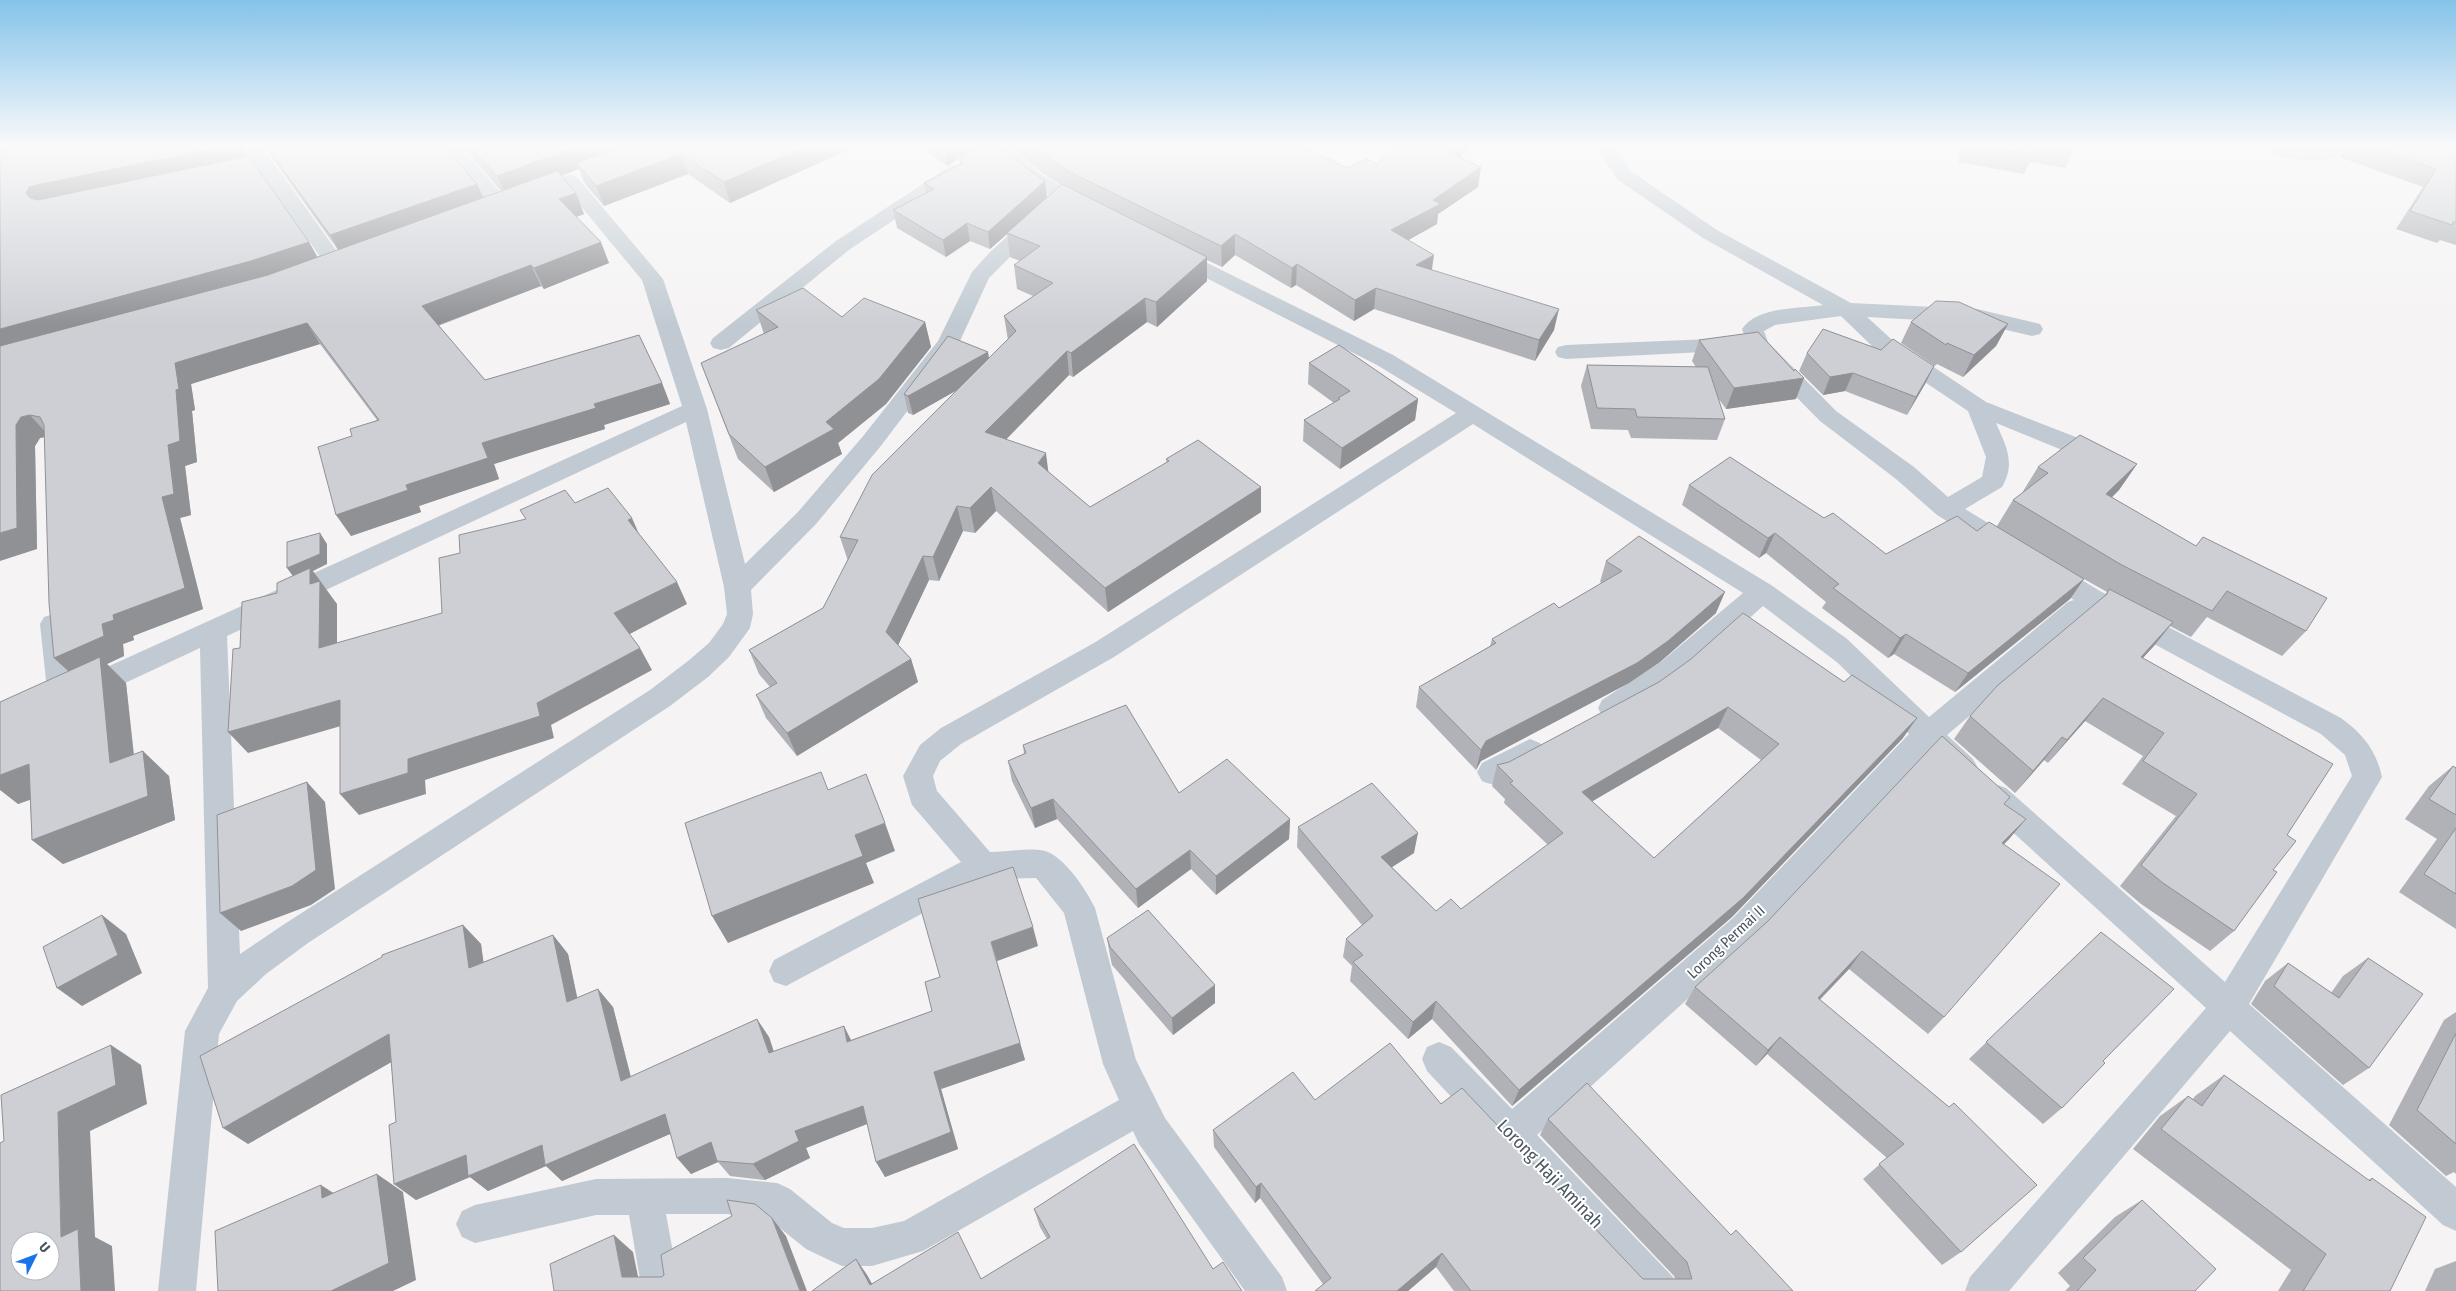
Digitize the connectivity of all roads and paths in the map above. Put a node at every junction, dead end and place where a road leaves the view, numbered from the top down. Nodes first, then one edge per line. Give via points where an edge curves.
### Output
1 (293, 205) edge
2 (590, 205) edge
3 (903, 205) edge
4 (1053, 205) edge
5 (1078, 205) edge
6 (1667, 205) edge
7 (1106, 219) edge
8 (1149, 241) edge
9 (337, 267) edge
10 (1846, 309) junction
11 (2032, 330) dead end
12 (720, 343) dead end
13 (1757, 344) junction
14 (1566, 352) dead end
15 (1978, 407) junction
16 (695, 409) junction
17 (1473, 413) junction
18 (2118, 462) edge
19 (1946, 509) junction
20 (737, 587) junction
21 (1762, 592) junction
22 (53, 604) edge
23 (2078, 609) dead end
24 (213, 631) junction
25 (1587, 721) edge
26 (1927, 735) junction
27 (1552, 739) edge
28 (1492, 772) dead end
29 (983, 866) junction
30 (786, 971) dead end
31 (225, 990) junction
32 (2228, 1008) junction
33 (1439, 1059) dead end
34 (1141, 1107) junction
35 (1511, 1134) junction
36 (644, 1196) junction
37 (2456, 1212) edge
38 (475, 1224) dead end
39 (177, 1291) edge
40 (661, 1291) edge
41 (1268, 1291) edge
42 (1659, 1291) edge
43 (1984, 1291) edge

1 - 9 street
2 - 16 street via 652,279
3 - 12 street via 843,245
4 - 20 street via 979,276 948,343 878,433 807,518
5 - 7 street
6 - 10 street via 1719,239
8 - 17 street via 1385,360
10 - 11 street via 1977,316
10 - 13 street via 1760,323 1753,329
10 - 15 street via 1882,343
13 - 14 street
13 - 19 street via 1828,416 1905,473
15 - 18 street
15 - 19 street via 1998,457 1993,481
16 - 20 street
16 - 24 street
17 - 21 street
17 - 29 street via 1104,650 951,736 930,753 918,776 923,796
19 - 32 street via 2091,598 2331,726 2355,743 2367,777
20 - 31 street via 740,614 736,628 698,669 660,698 297,933 254,963
21 - 25 street via 1671,671 1640,693
21 - 26 street via 1859,666
22 - 24 street via 53,703
23 - 26 street, Lorong Permai II
24 - 31 street
26 - 32 street
26 - 35 street, Lorong Permai II via 1744,928
27 - 28 street
29 - 30 street
29 - 34 street via 1043,864 1079,908 1118,1055
31 - 39 street via 202,1031
32 - 37 street
32 - 43 street
33 - 35 street, Lorong Haji Aminah
34 - 36 street via 910,1238 872,1247 842,1248 819,1236 777,1202 727,1196
34 - 41 street via 1152,1130
35 - 42 street, Lorong Haji Aminah
36 - 38 street via 596,1197
36 - 40 street

